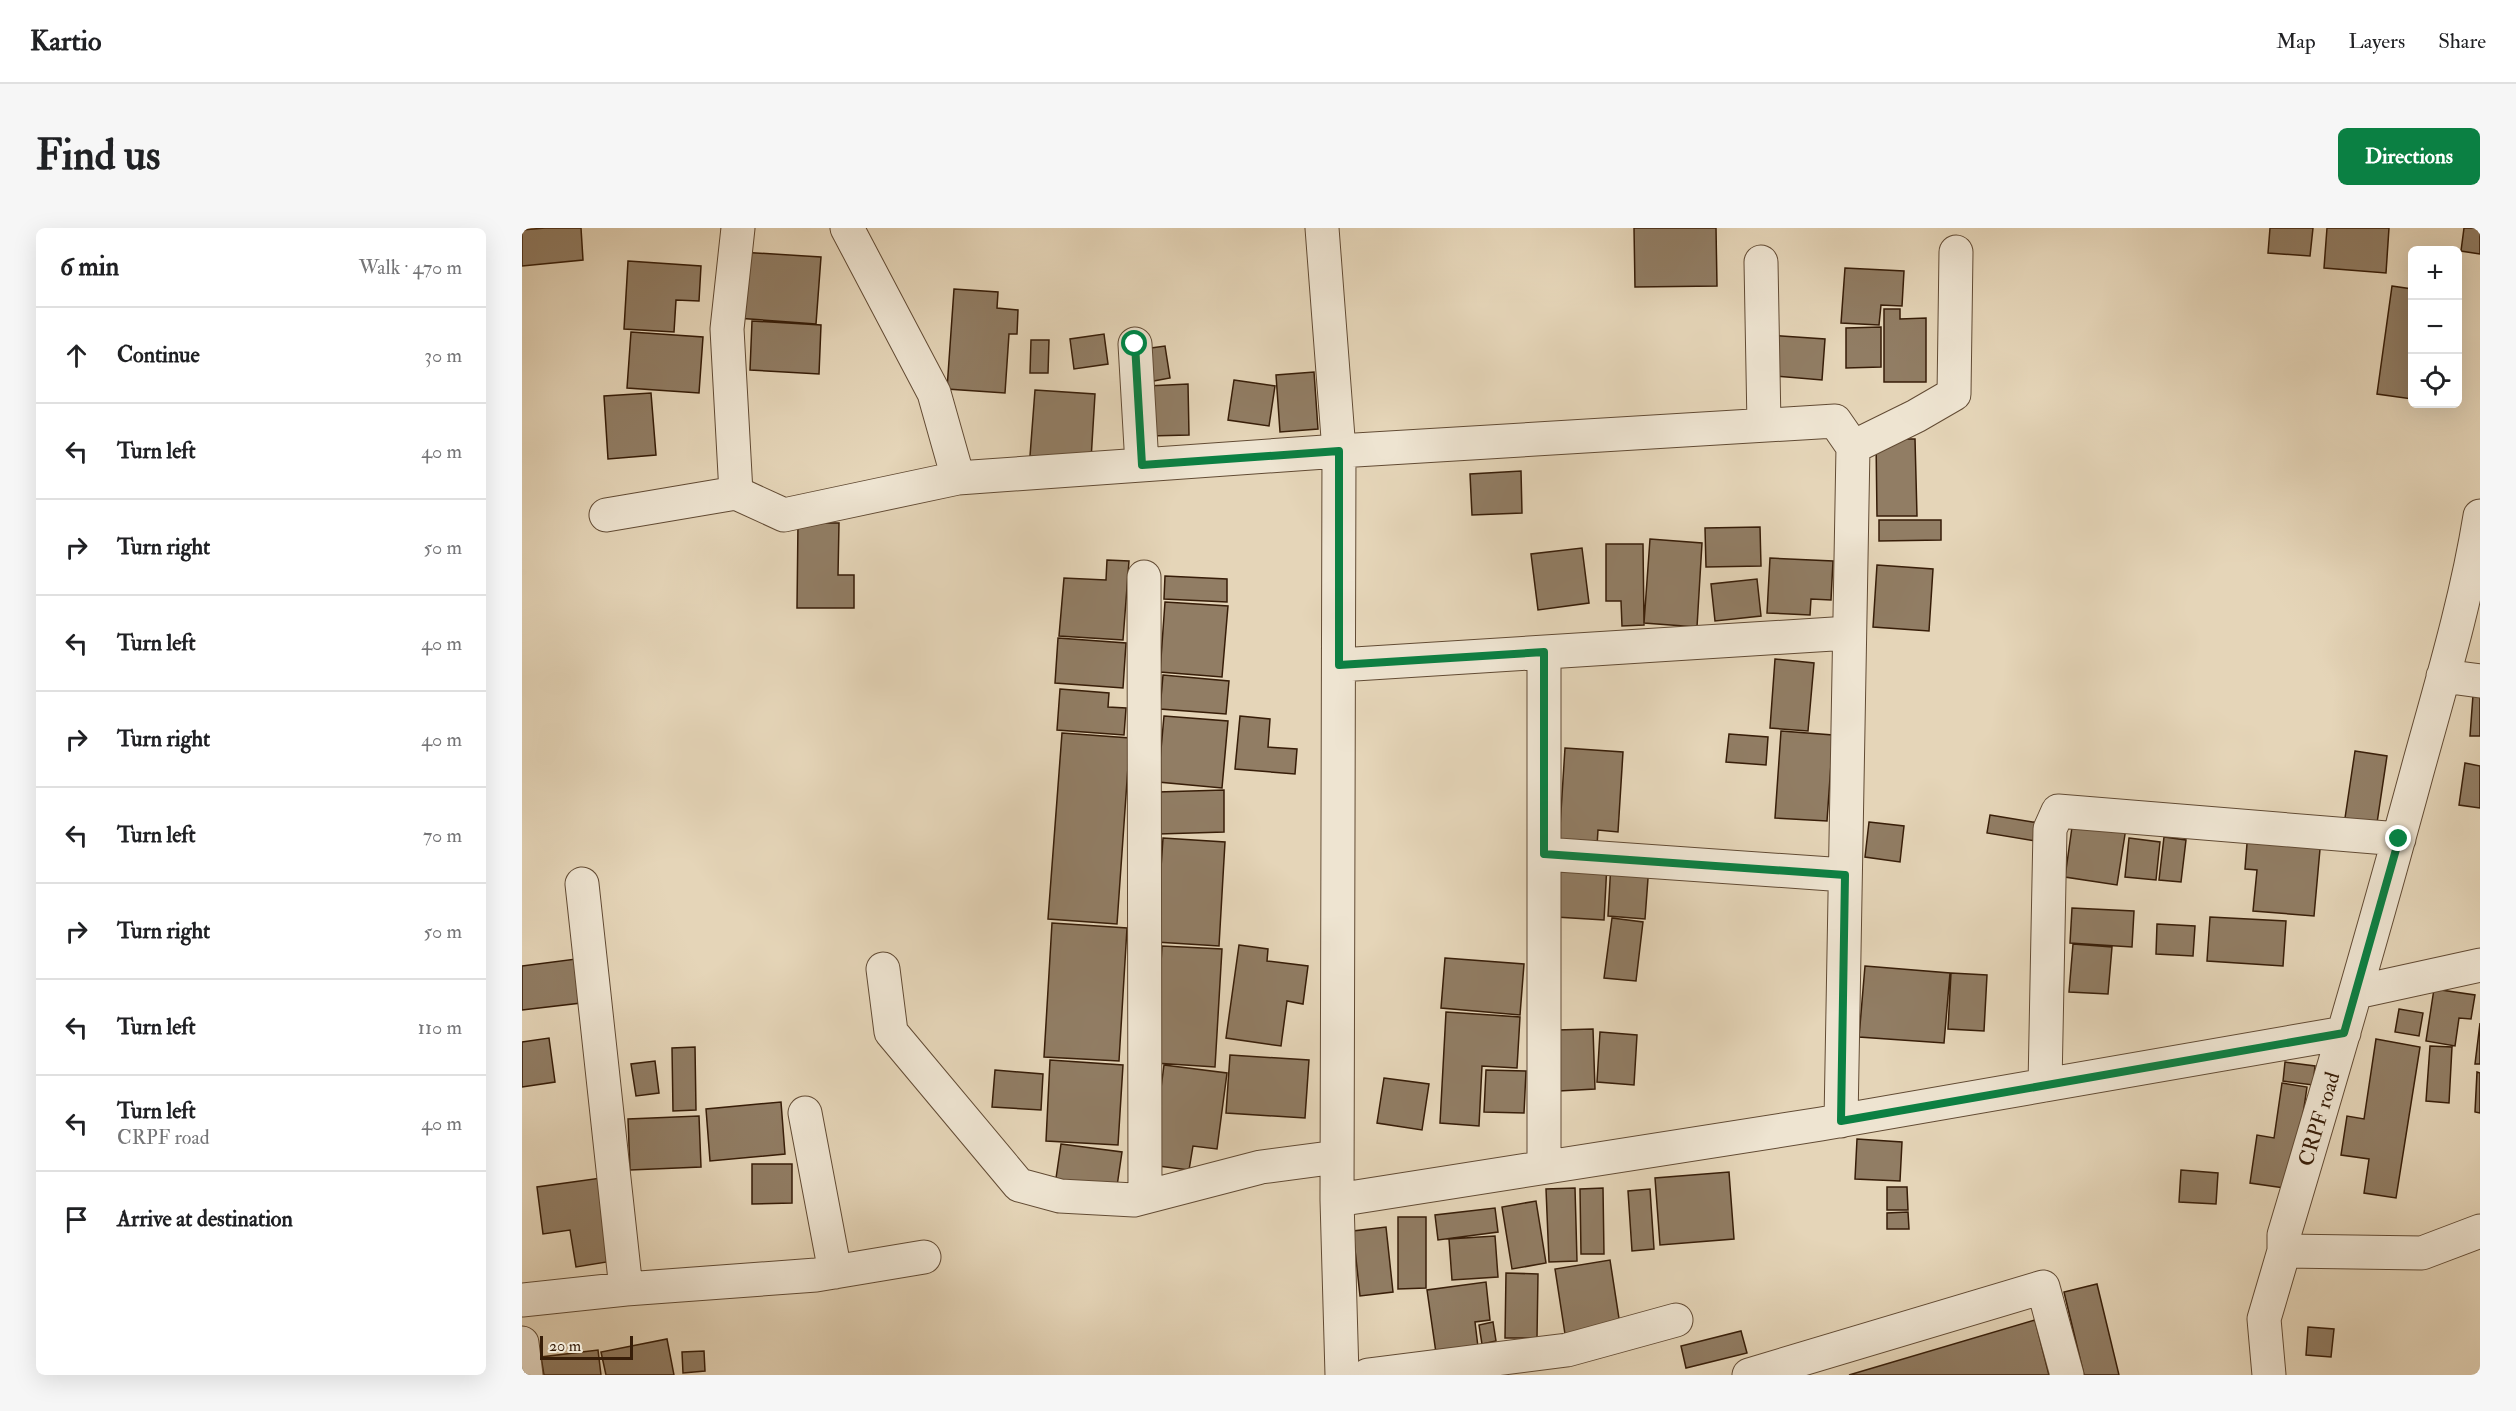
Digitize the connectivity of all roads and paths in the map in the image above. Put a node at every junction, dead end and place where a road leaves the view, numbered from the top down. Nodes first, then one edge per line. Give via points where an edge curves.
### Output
1 (738, 228) edge
2 (847, 228) edge
3 (1322, 228) edge
4 (1956, 252) dead end
5 (1761, 262) dead end
6 (1135, 344) dead end
7 (1764, 425) junction
8 (1853, 447) junction
9 (1339, 451) junction
10 (1142, 465) junction
11 (958, 478) junction
12 (736, 493) junction
13 (606, 515) dead end
14 (2479, 535) edge
15 (1144, 577) dead end
16 (1849, 633) junction
17 (1544, 652) junction
18 (1339, 665) junction
19 (2443, 676) junction
20 (2480, 681) edge
21 (2399, 839) junction
22 (1544, 854) junction
23 (1845, 875) junction
24 (582, 884) dead end
25 (2480, 965) edge
26 (883, 969) dead end
27 (2357, 992) junction
28 (2344, 1033) junction
29 (2045, 1085) junction
30 (805, 1113) dead end
31 (1841, 1121) junction
32 (1337, 1157) junction
33 (1544, 1167) junction
34 (1145, 1197) junction
35 (1337, 1200) junction
36 (2480, 1231) edge
37 (2284, 1251) junction
38 (924, 1257) dead end
39 (835, 1272) junction
40 (626, 1289) junction
41 (522, 1300) edge
42 (1676, 1320) dead end
43 (522, 1343) edge
44 (526, 1375) edge
45 (1342, 1375) edge
46 (1368, 1375) edge
47 (1749, 1375) edge
48 (2067, 1375) edge
49 (2269, 1375) edge

1 - 12 street via 727,329
2 - 11 street via 934,393
3 - 9 street
4 - 8 street via 1954,394
5 - 7 street
6 - 10 street
7 - 8 street via 1835,421
7 - 9 street
8 - 16 street
9 - 10 street
9 - 18 street
10 - 11 street
11 - 12 street via 784,515
12 - 13 street
14 - 19 street, CRPF road
15 - 34 street
16 - 17 street
16 - 23 street
17 - 18 street
17 - 22 street
18 - 32 street
19 - 20 street
19 - 21 street, CRPF road
21 - 27 street, CRPF road
21 - 29 street via 2058,811 2050,830
22 - 23 street
22 - 33 street
23 - 31 street
24 - 40 street
25 - 27 street
26 - 34 street via 891,1032 1019,1185 1060,1197
27 - 28 street, CRPF road
28 - 29 street
28 - 37 street, CRPF road via 2284,1235
29 - 31 street
30 - 39 street
31 - 33 street
32 - 34 street via 1262,1167
32 - 35 street
33 - 35 street
35 - 45 street
36 - 37 street via 2422,1252
37 - 49 street, CRPF road via 2264,1319
38 - 39 street
39 - 40 street
40 - 41 street
42 - 46 street via 1567,1350
43 - 44 street
47 - 48 street via 2043,1287

